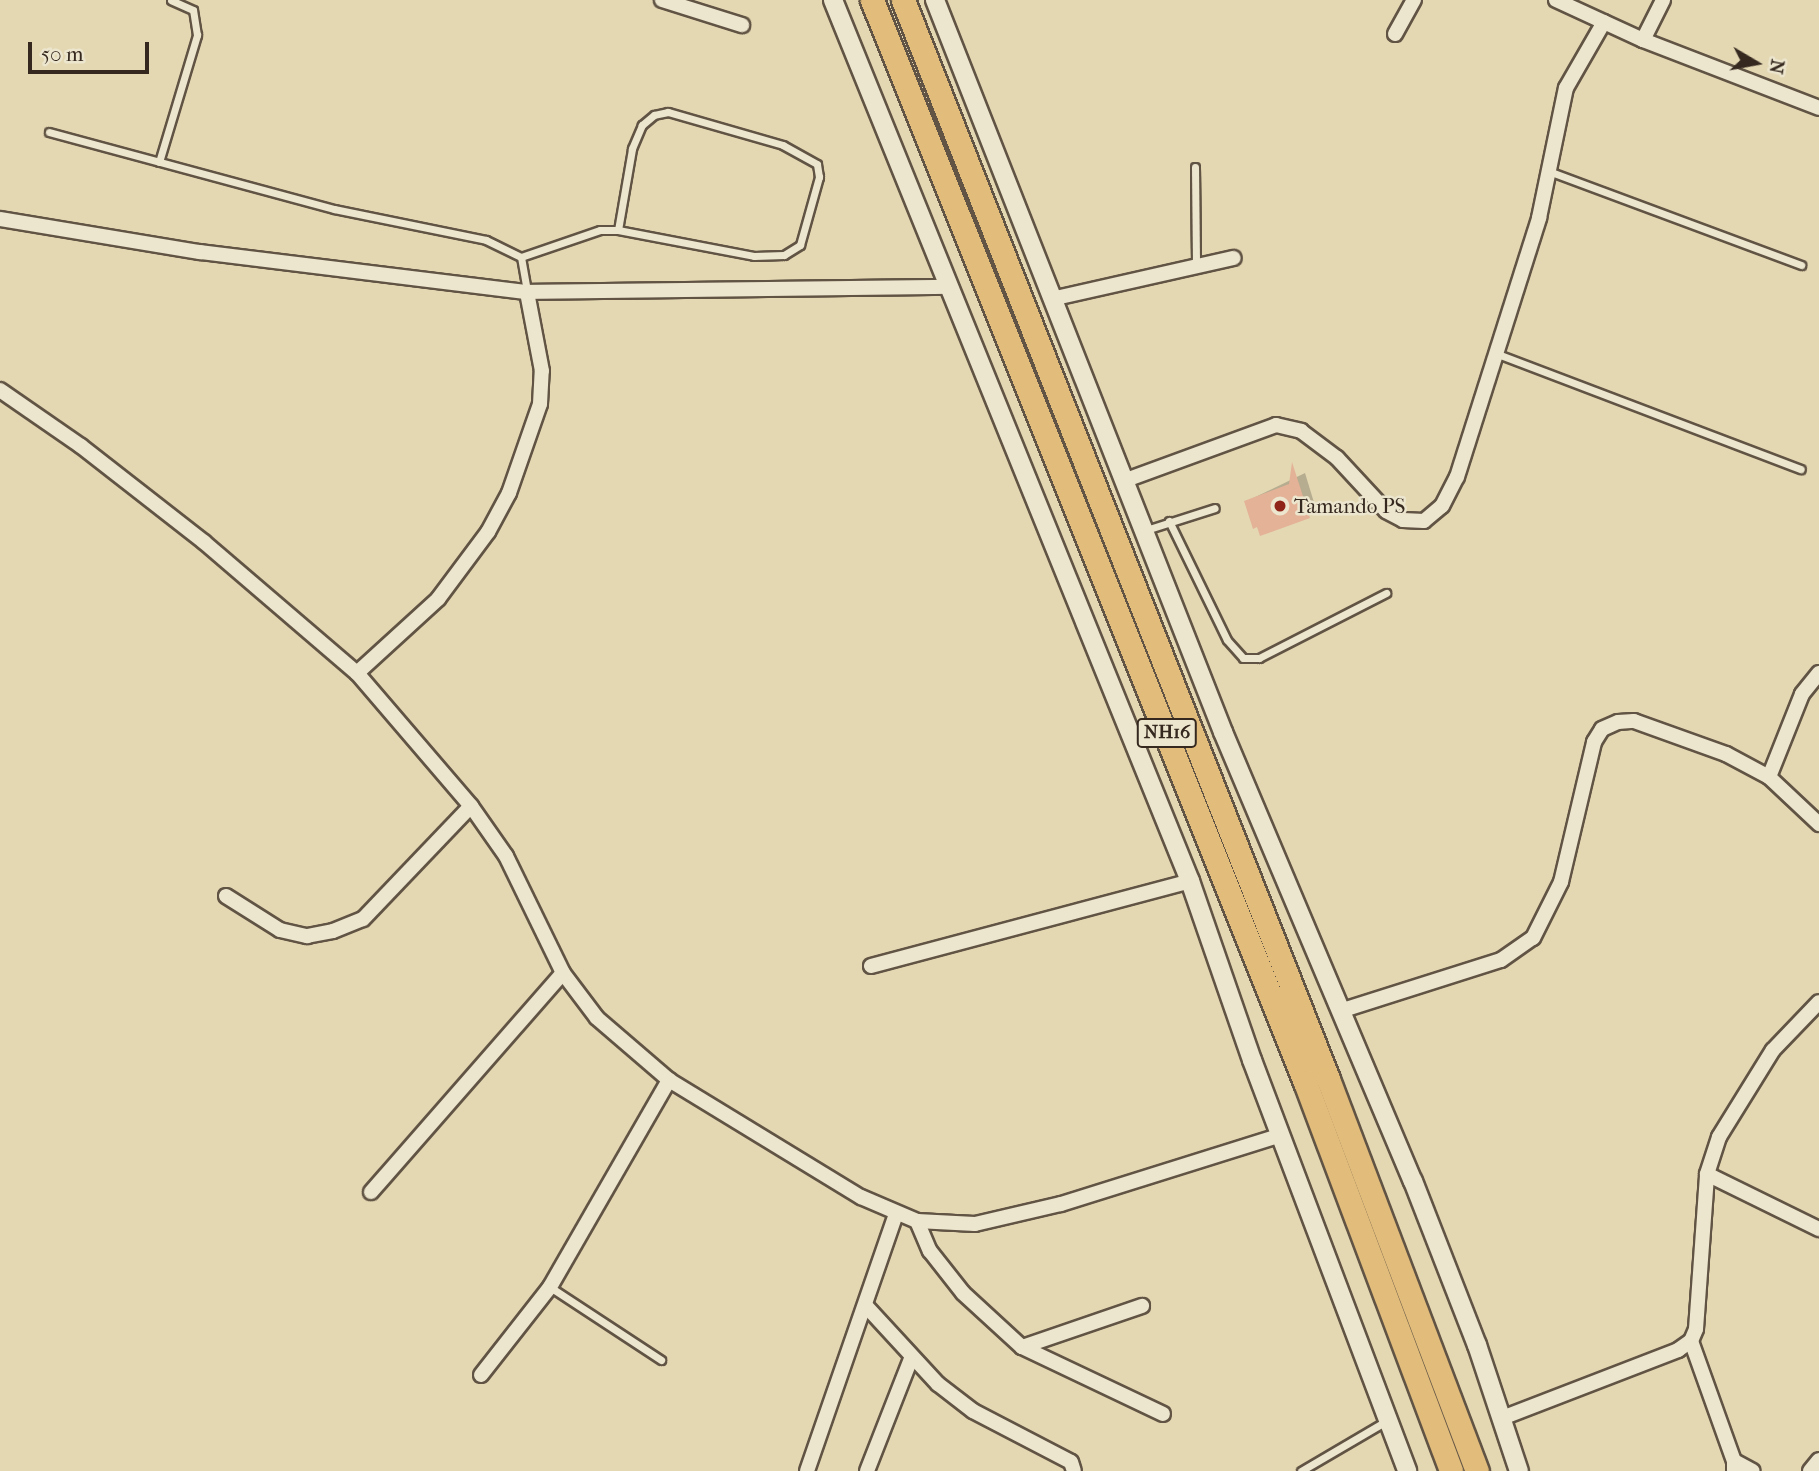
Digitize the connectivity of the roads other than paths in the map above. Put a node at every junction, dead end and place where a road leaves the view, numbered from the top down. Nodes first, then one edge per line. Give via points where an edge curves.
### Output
1 (171, 0) edge
2 (662, 0) edge
3 (833, 0) edge
4 (872, 0) edge
5 (903, 0) edge
6 (935, 0) edge
7 (1414, 0) edge
8 (1557, 0) edge
9 (1663, 0) edge
10 (1604, 22) junction
11 (742, 25) dead end
12 (1395, 34) dead end
13 (1643, 40) junction
14 (1819, 108) edge
15 (49, 132) dead end
16 (159, 162) junction
17 (1195, 167) dead end
18 (1551, 172) junction
19 (0, 219) edge
20 (618, 230) junction
21 (521, 257) junction
22 (1234, 258) dead end
23 (1801, 265) dead end
24 (1196, 266) junction
25 (947, 287) junction
26 (527, 292) junction
27 (1056, 298) junction
28 (1495, 353) junction
29 (0, 390) edge
30 (1801, 469) dead end
31 (1126, 480) junction
32 (1215, 508) dead end
33 (1169, 521) junction
34 (1145, 530) junction
35 (1386, 593) dead end
36 (357, 673) junction
37 (1819, 673) edge
38 (1769, 777) junction
39 (471, 806) junction
40 (1819, 824) edge
41 (1190, 881) junction
42 (226, 896) dead end
43 (870, 967) dead end
44 (563, 974) junction
45 (1819, 1002) edge
46 (1340, 1011) junction
47 (669, 1080) junction
48 (1281, 1135) junction
49 (1707, 1174) junction
50 (371, 1192) dead end
51 (895, 1214) junction
52 (917, 1221) junction
53 (1819, 1229) edge
54 (550, 1287) junction
55 (866, 1306) junction
56 (1142, 1307) dead end
57 (1691, 1341) junction
58 (1021, 1347) junction
59 (912, 1356) junction
60 (662, 1360) dead end
61 (481, 1375) dead end
62 (1163, 1414) dead end
63 (1502, 1418) junction
64 (1388, 1419) junction
65 (1819, 1461) edge
66 (1734, 1466) edge
67 (807, 1471) edge
68 (867, 1471) edge
69 (1074, 1471) edge
70 (1301, 1471) edge
71 (1407, 1471) edge
72 (1451, 1471) edge
73 (1477, 1471) edge
74 (1519, 1471) edge
75 (1753, 1471) edge
76 (1810, 1471) edge

1 - 16 lane via 193,10 197,35
2 - 11 street
3 - 25 street
4 - 72 highway, NH16 via 1295,1057
5 - 73 highway, NH16 via 1328,1079
6 - 27 street
7 - 12 street
8 - 10 street
9 - 13 street
10 - 13 street
10 - 18 street via 1566,88 1556,124
13 - 14 street
15 - 16 lane
16 - 21 lane via 334,209 486,240
17 - 24 lane
18 - 23 lane
18 - 28 street
19 - 26 street via 201,252
20 - 20 lane via 754,256 784,254 800,244 819,177 817,164 783,145 668,112 654,114 642,125 632,149
20 - 21 lane via 600,230
21 - 26 lane
22 - 24 street
24 - 27 street
25 - 26 street
25 - 41 street
26 - 36 street via 541,360 540,404 509,493 488,532 438,599
27 - 31 street
28 - 30 lane
28 - 31 street via 1457,477 1442,506 1423,521 1403,520 1386,511 1337,458 1301,431 1276,425
29 - 36 street via 204,542
31 - 34 street
32 - 33 lane
33 - 34 lane
33 - 35 lane via 1227,639 1243,658 1259,658
34 - 46 street via 1223,732
36 - 39 street
37 - 38 street via 1802,694
38 - 40 street
38 - 46 street via 1726,754 1634,721 1602,729 1594,743 1561,882 1532,938 1501,960
39 - 42 street via 363,919 333,932 307,936 280,930
39 - 44 street via 512,867
41 - 43 street
41 - 48 street
44 - 47 street via 597,1018
44 - 50 street
45 - 49 street via 1773,1050 1739,1100 1719,1137
46 - 63 street via 1413,1181
47 - 51 street
47 - 54 street
48 - 52 street via 1061,1204 975,1224
48 - 64 street
49 - 53 street
49 - 57 street via 1696,1329
51 - 52 street
51 - 55 street
52 - 58 street via 930,1251 963,1293
54 - 60 lane
54 - 61 street
55 - 59 street
55 - 67 street
56 - 58 street
57 - 63 street
57 - 66 street
58 - 62 street
59 - 68 street
59 - 69 street via 972,1411 1064,1458
63 - 74 street
64 - 70 lane
64 - 71 street
65 - 76 street
66 - 75 street

